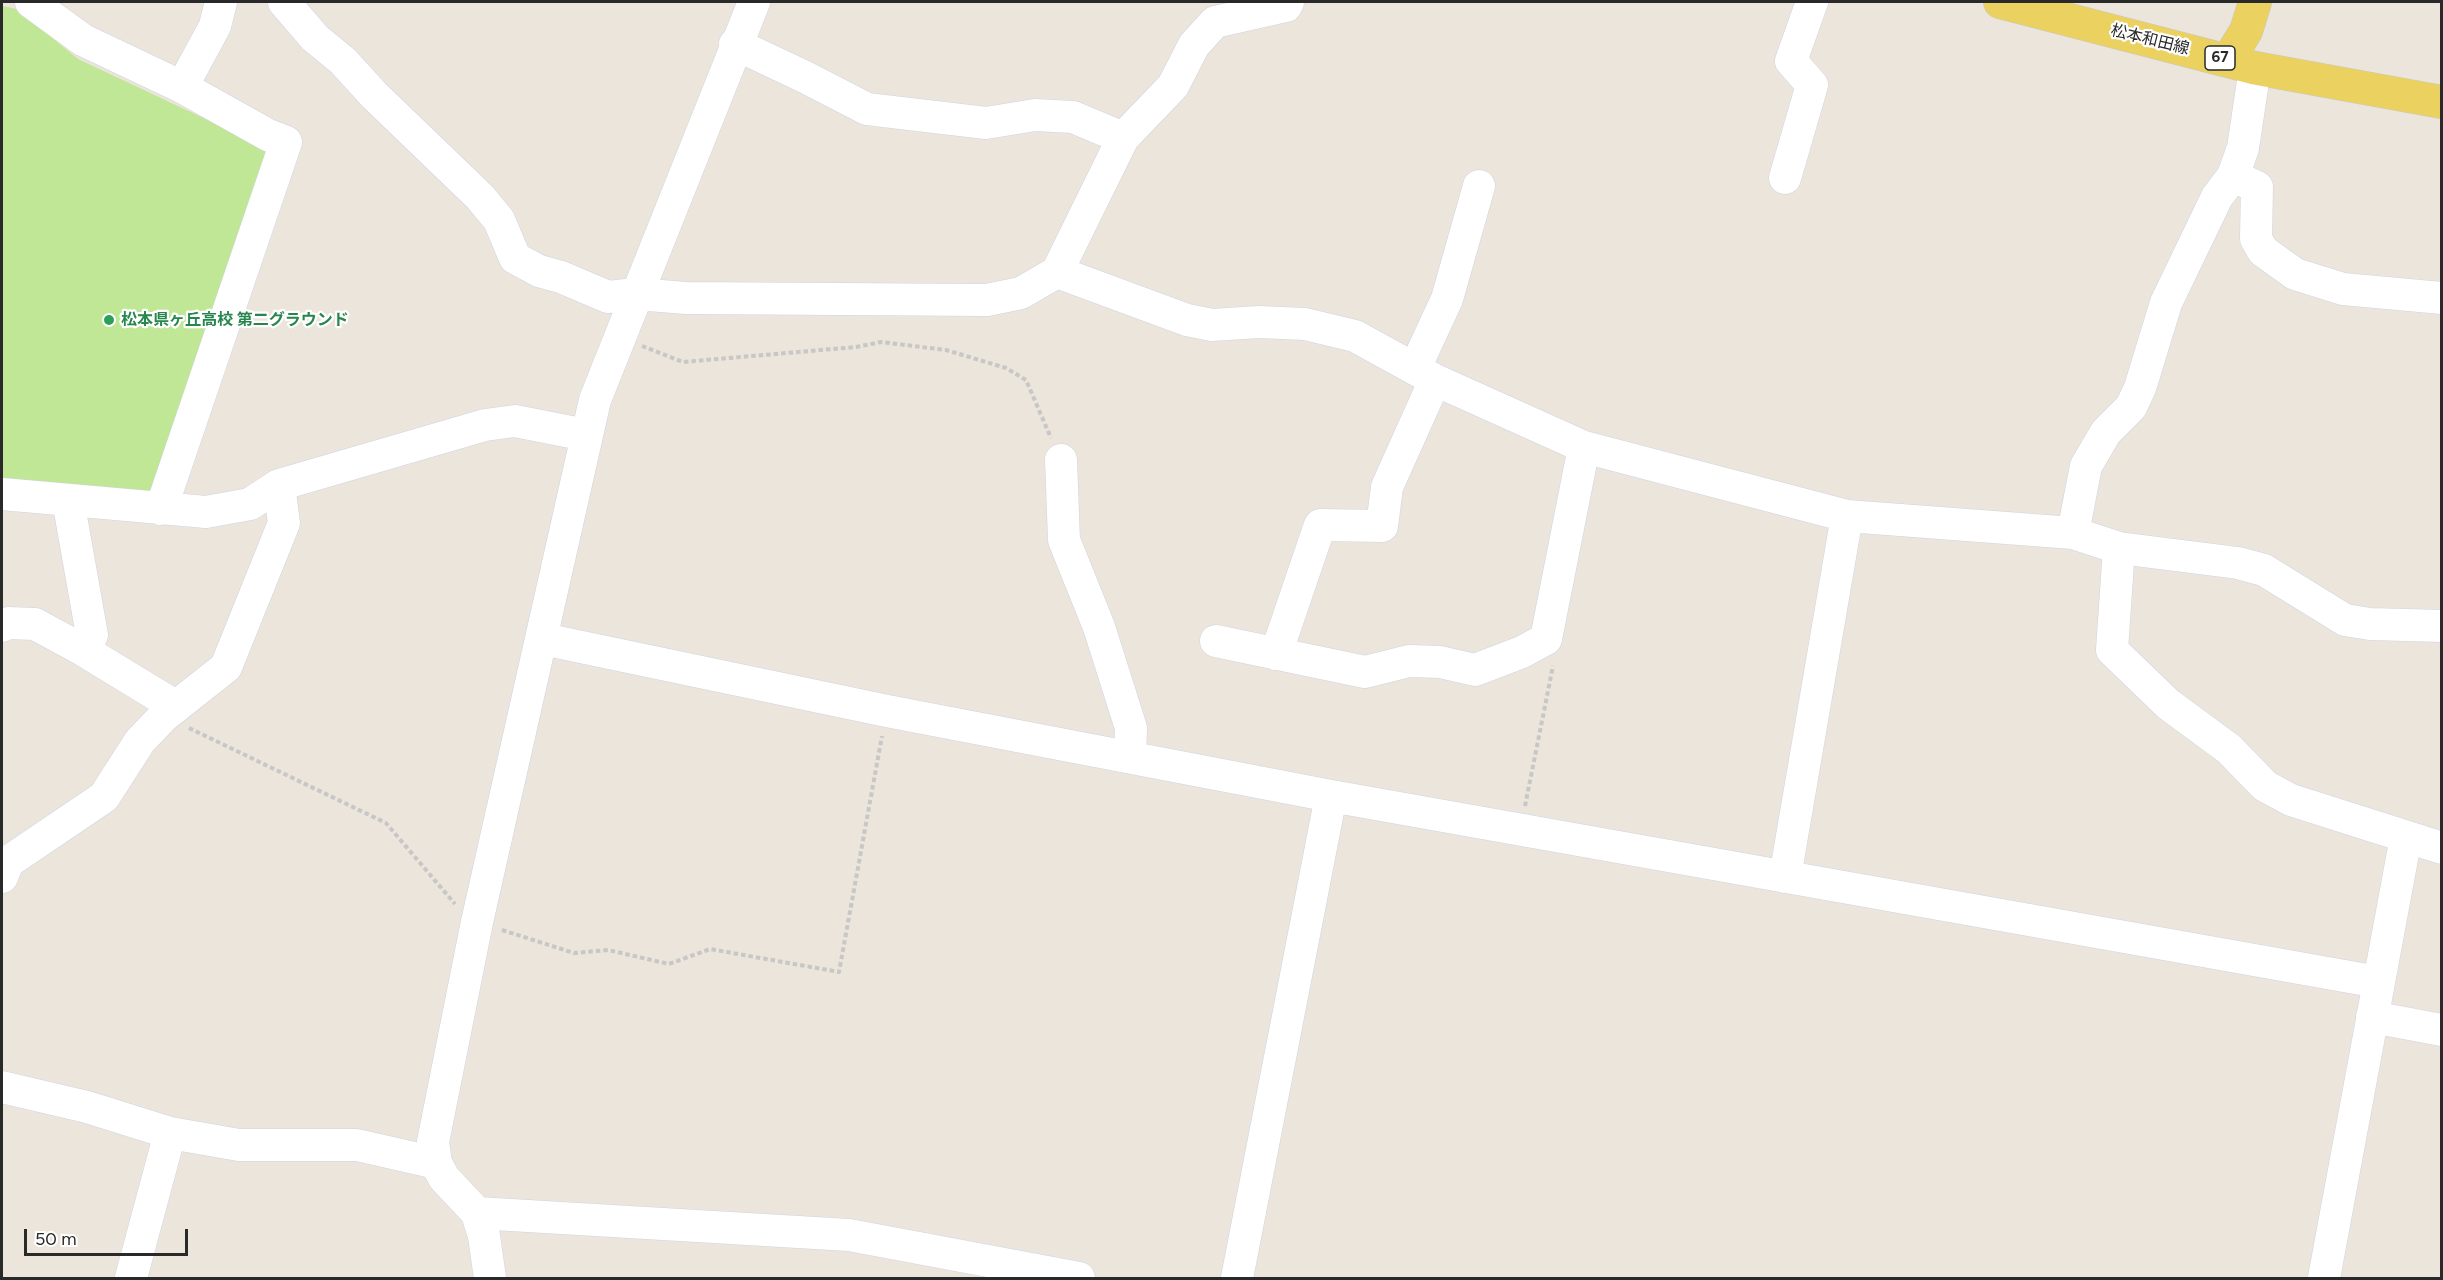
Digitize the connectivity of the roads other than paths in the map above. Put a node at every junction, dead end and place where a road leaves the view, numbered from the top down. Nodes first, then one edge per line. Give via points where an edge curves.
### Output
1 (31, 2) edge
2 (221, 2) edge
3 (284, 2) edge
4 (754, 2) edge
5 (1288, 2) edge
6 (1812, 2) edge
7 (2000, 2) edge
8 (2254, 2) edge
9 (735, 44) junction
10 (2241, 64) junction
11 (182, 87) junction
12 (2442, 102) edge
13 (1123, 138) junction
14 (2233, 176) junction
15 (1785, 178) dead end
16 (1479, 186) dead end
17 (1057, 272) junction
18 (636, 294) junction
19 (2442, 298) edge
20 (1425, 374) junction
21 (586, 435) junction
22 (1584, 447) junction
23 (1061, 460) road end
24 (279, 485) junction
25 (2, 494) edge
26 (68, 500) junction
27 (161, 510) junction
28 (1847, 516) junction
29 (2073, 533) junction
30 (2119, 548) junction
31 (2, 626) edge
32 (2442, 626) edge
33 (543, 639) junction
34 (1216, 641) dead end
35 (83, 650) junction
36 (1276, 654) junction
37 (170, 711) junction
38 (1130, 757) junction
39 (1331, 796) junction
40 (2406, 837) junction
41 (2442, 848) edge
42 (2, 877) edge
43 (1785, 877) junction
44 (2378, 982) junction
45 (2372, 1017) junction
46 (2442, 1030) edge
47 (2, 1087) edge
48 (170, 1133) junction
49 (436, 1163) junction
50 (477, 1214) junction
51 (130, 1278) edge
52 (489, 1278) edge
53 (1080, 1278) edge
54 (1237, 1278) edge
55 (2324, 1278) edge

1 - 11 street via 83,40
2 - 11 street via 215,26
3 - 18 street via 315,38 480,197 499,220 515,258 608,297
4 - 9 street
5 - 13 street via 1286,6 1215,22 1194,45 1173,86
6 - 15 street via 1791,61 1812,85
7 - 10 main road, 松本和田線 / 67
8 - 10 main road
9 - 13 street via 867,109 986,123 1035,115 1073,117
9 - 18 street
10 - 12 main road, 松本和田線 / 67
10 - 14 street via 2243,148
11 - 27 street via 286,142
13 - 17 street
14 - 19 street via 2258,187 2256,239 2263,251 2295,274 2343,289
14 - 29 street via 2217,197 2166,303 2131,407 2106,432 2086,466
16 - 20 street
17 - 18 street via 1021,293 987,300 686,298
17 - 20 street via 1187,320 1212,325 1305,324 1355,336
18 - 21 street via 595,400
20 - 22 street
20 - 36 street via 1387,487 1382,526 1320,525
21 - 24 street via 515,421 485,425
21 - 33 street
22 - 28 street
22 - 36 street via 1546,639 1475,670 1440,662 1409,661 1365,672
23 - 38 street via 1064,540 1100,627 1131,728
24 - 27 street via 250,504 206,512
24 - 37 street via 284,523 226,667
25 - 26 street
26 - 27 street
26 - 35 street via 92,635
28 - 29 street
28 - 43 street
29 - 30 street
30 - 32 street via 2238,563 2264,570 2345,620
30 - 40 street via 2112,650 2168,704 2229,749 2265,786 2291,800
31 - 35 street via 35,624
33 - 38 street
33 - 49 street via 477,922 433,1142
34 - 36 street
35 - 37 street
37 - 42 street via 140,741 104,796 8,862
38 - 39 street
39 - 43 street
39 - 54 street
40 - 41 street
40 - 44 street
43 - 44 street
44 - 45 street
45 - 46 street
45 - 55 street
47 - 48 street via 87,1107
48 - 49 street via 239,1145 357,1145
48 - 51 street
49 - 50 street via 444,1179
50 - 52 street
50 - 53 street via 849,1235

